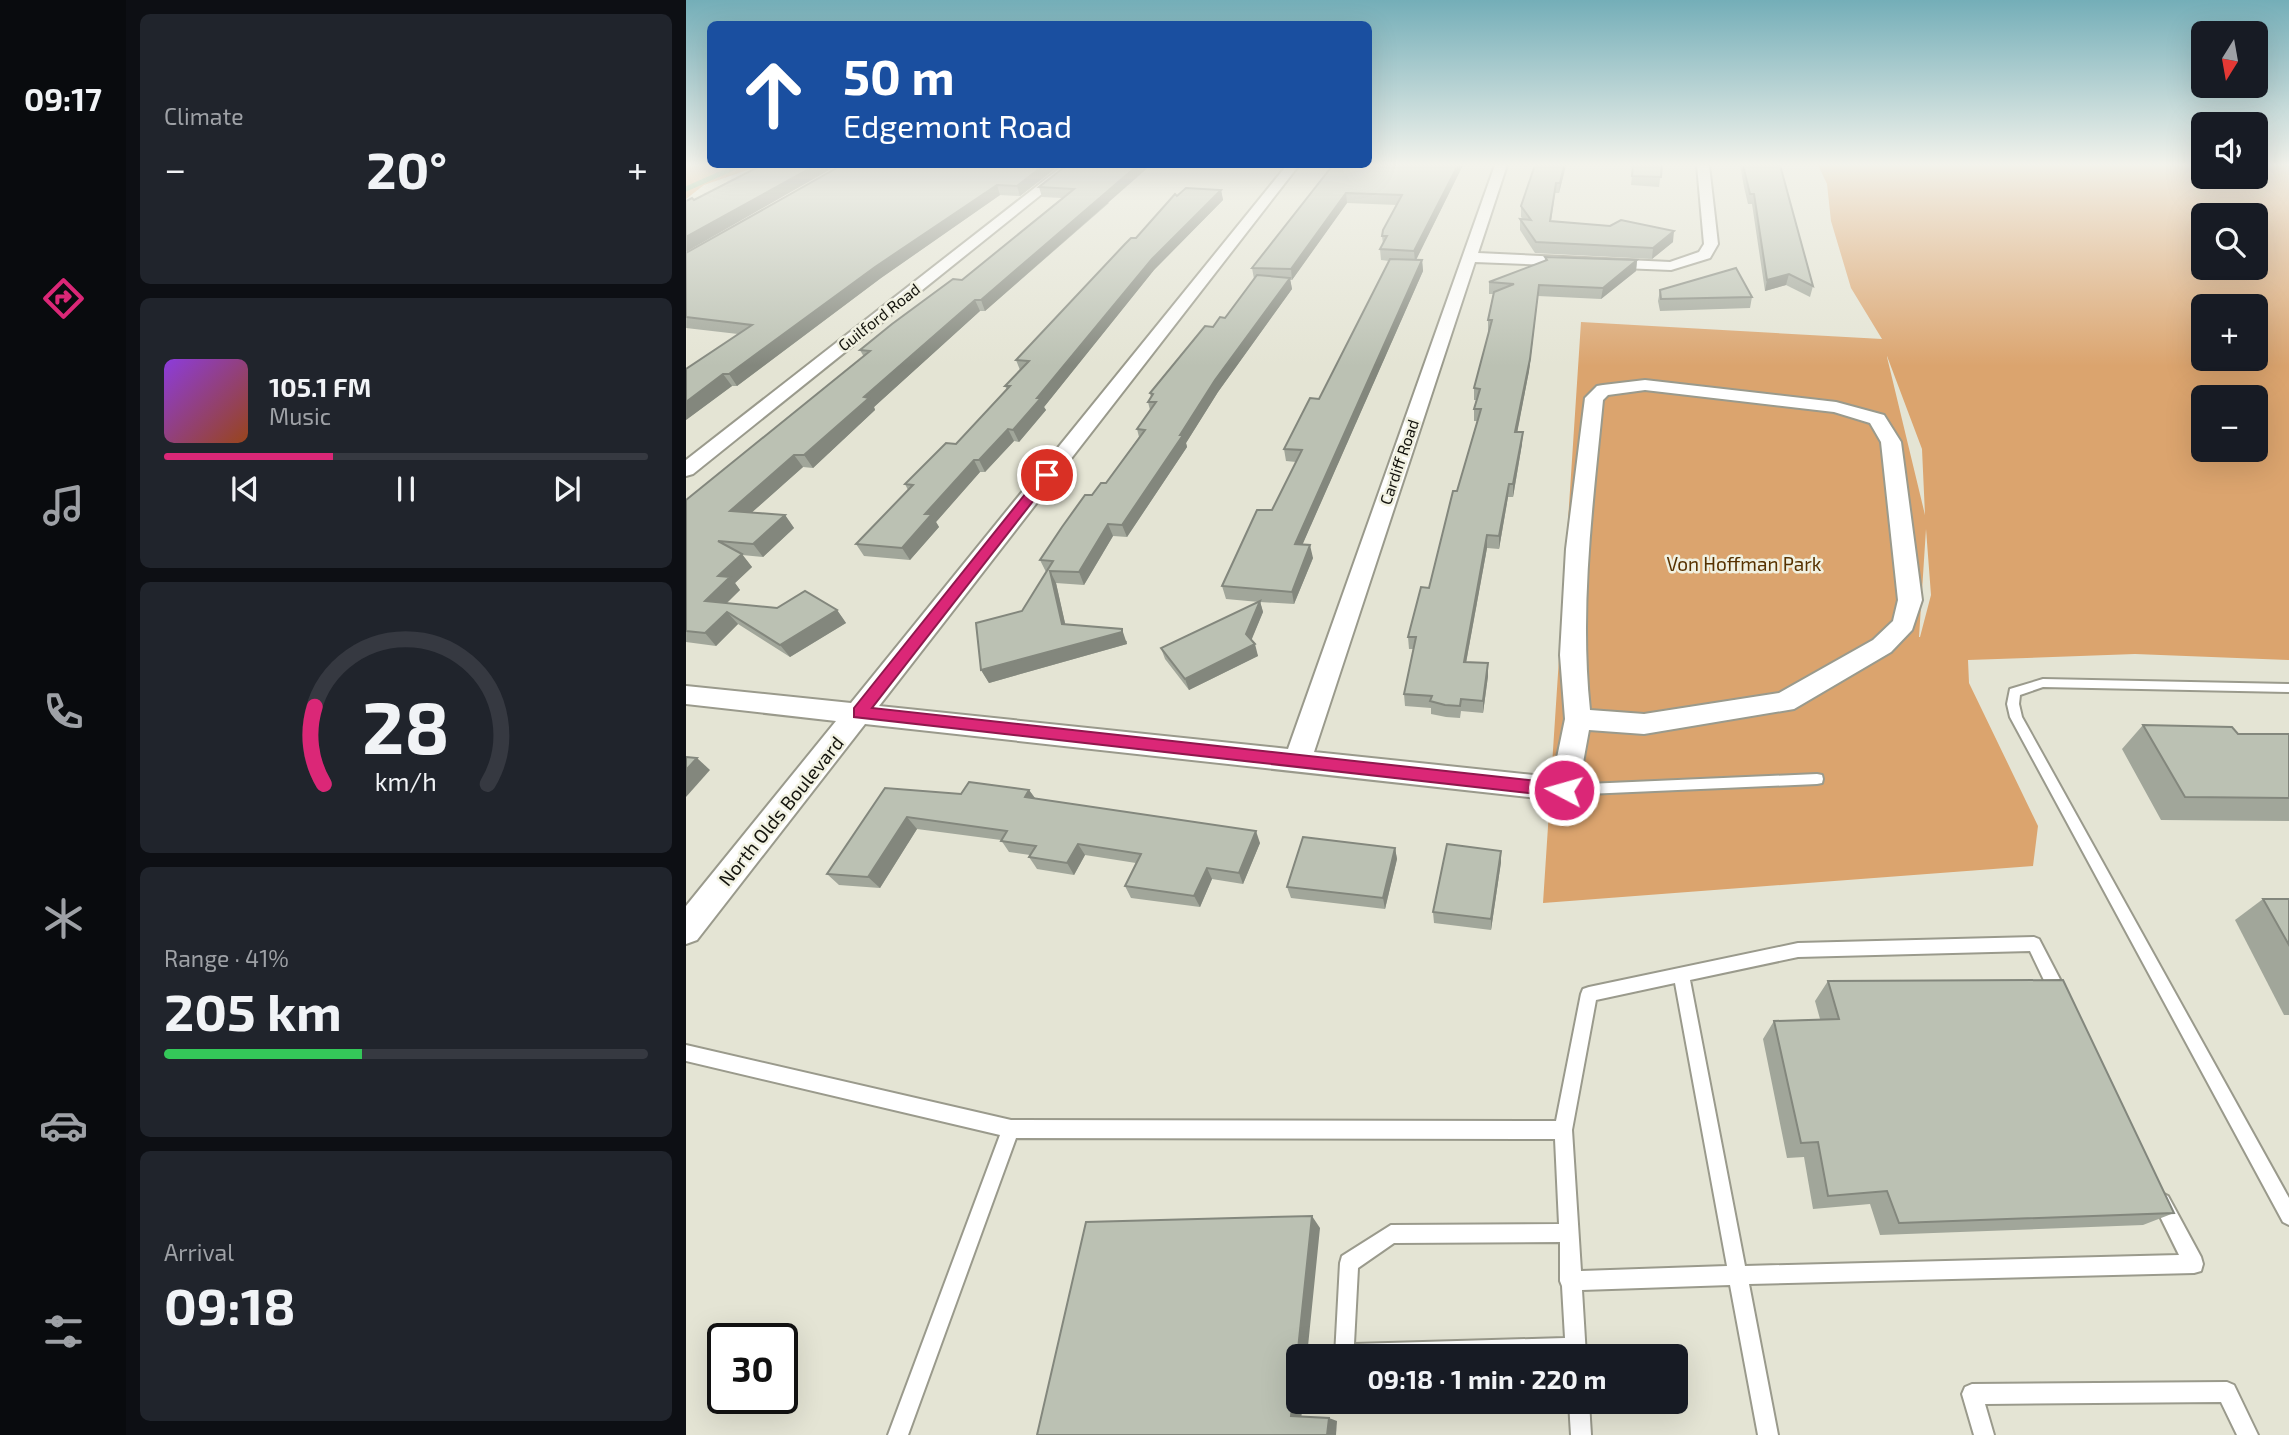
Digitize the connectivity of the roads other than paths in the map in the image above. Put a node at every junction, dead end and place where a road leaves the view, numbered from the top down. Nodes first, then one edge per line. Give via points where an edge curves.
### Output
1 (987, 232) edge
2 (1240, 232) edge
3 (1477, 232) edge
4 (1710, 232) edge
5 (1468, 257) junction
6 (686, 470) edge
7 (2289, 688) edge
8 (686, 695) edge
9 (860, 713) junction
10 (1577, 719) junction
11 (1298, 760) junction
12 (1817, 779) dead end
13 (1564, 790) junction
14 (686, 930) edge
15 (1681, 974) junction
16 (2065, 1006) edge
17 (686, 1053) edge
18 (1012, 1129) junction
19 (1563, 1130) junction
20 (2157, 1190) edge
21 (2289, 1216) edge
22 (1568, 1233) junction
23 (1738, 1274) junction
24 (1570, 1281) junction
25 (1345, 1344) edge
26 (1575, 1344) edge
27 (1580, 1414) edge
28 (898, 1435) edge
29 (1581, 1435) edge
30 (1768, 1435) edge
31 (1984, 1435) edge
32 (2248, 1435) edge

1 - 6 street, Guilford Road
2 - 9 street, North Olds Boulevard
3 - 5 street, Cardiff Road
4 - 5 street via 1711,244 1705,255 1654,267
5 - 11 street, Cardiff Road
7 - 21 lane via 2043,683 2014,692 2013,704 2016,717
8 - 9 street
9 - 11 street
9 - 14 street, North Olds Boulevard
10 - 10 street via 1644,723 1785,702 1882,646 1904,624 1910,600 1891,442 1877,419 1836,407 1645,385 1603,390 1594,398 1577,550 1572,655
10 - 13 street
11 - 13 street
12 - 13 lane
15 - 16 lane via 1798,950 2034,944
15 - 19 lane via 1589,994
15 - 23 lane
17 - 18 lane
18 - 19 lane
18 - 28 lane
19 - 22 lane
20 - 23 lane via 2194,1264
22 - 24 lane
22 - 25 lane via 1391,1234 1349,1263
23 - 24 lane
23 - 30 lane
24 - 26 lane
27 - 29 lane
31 - 32 lane via 1972,1394 2227,1392

